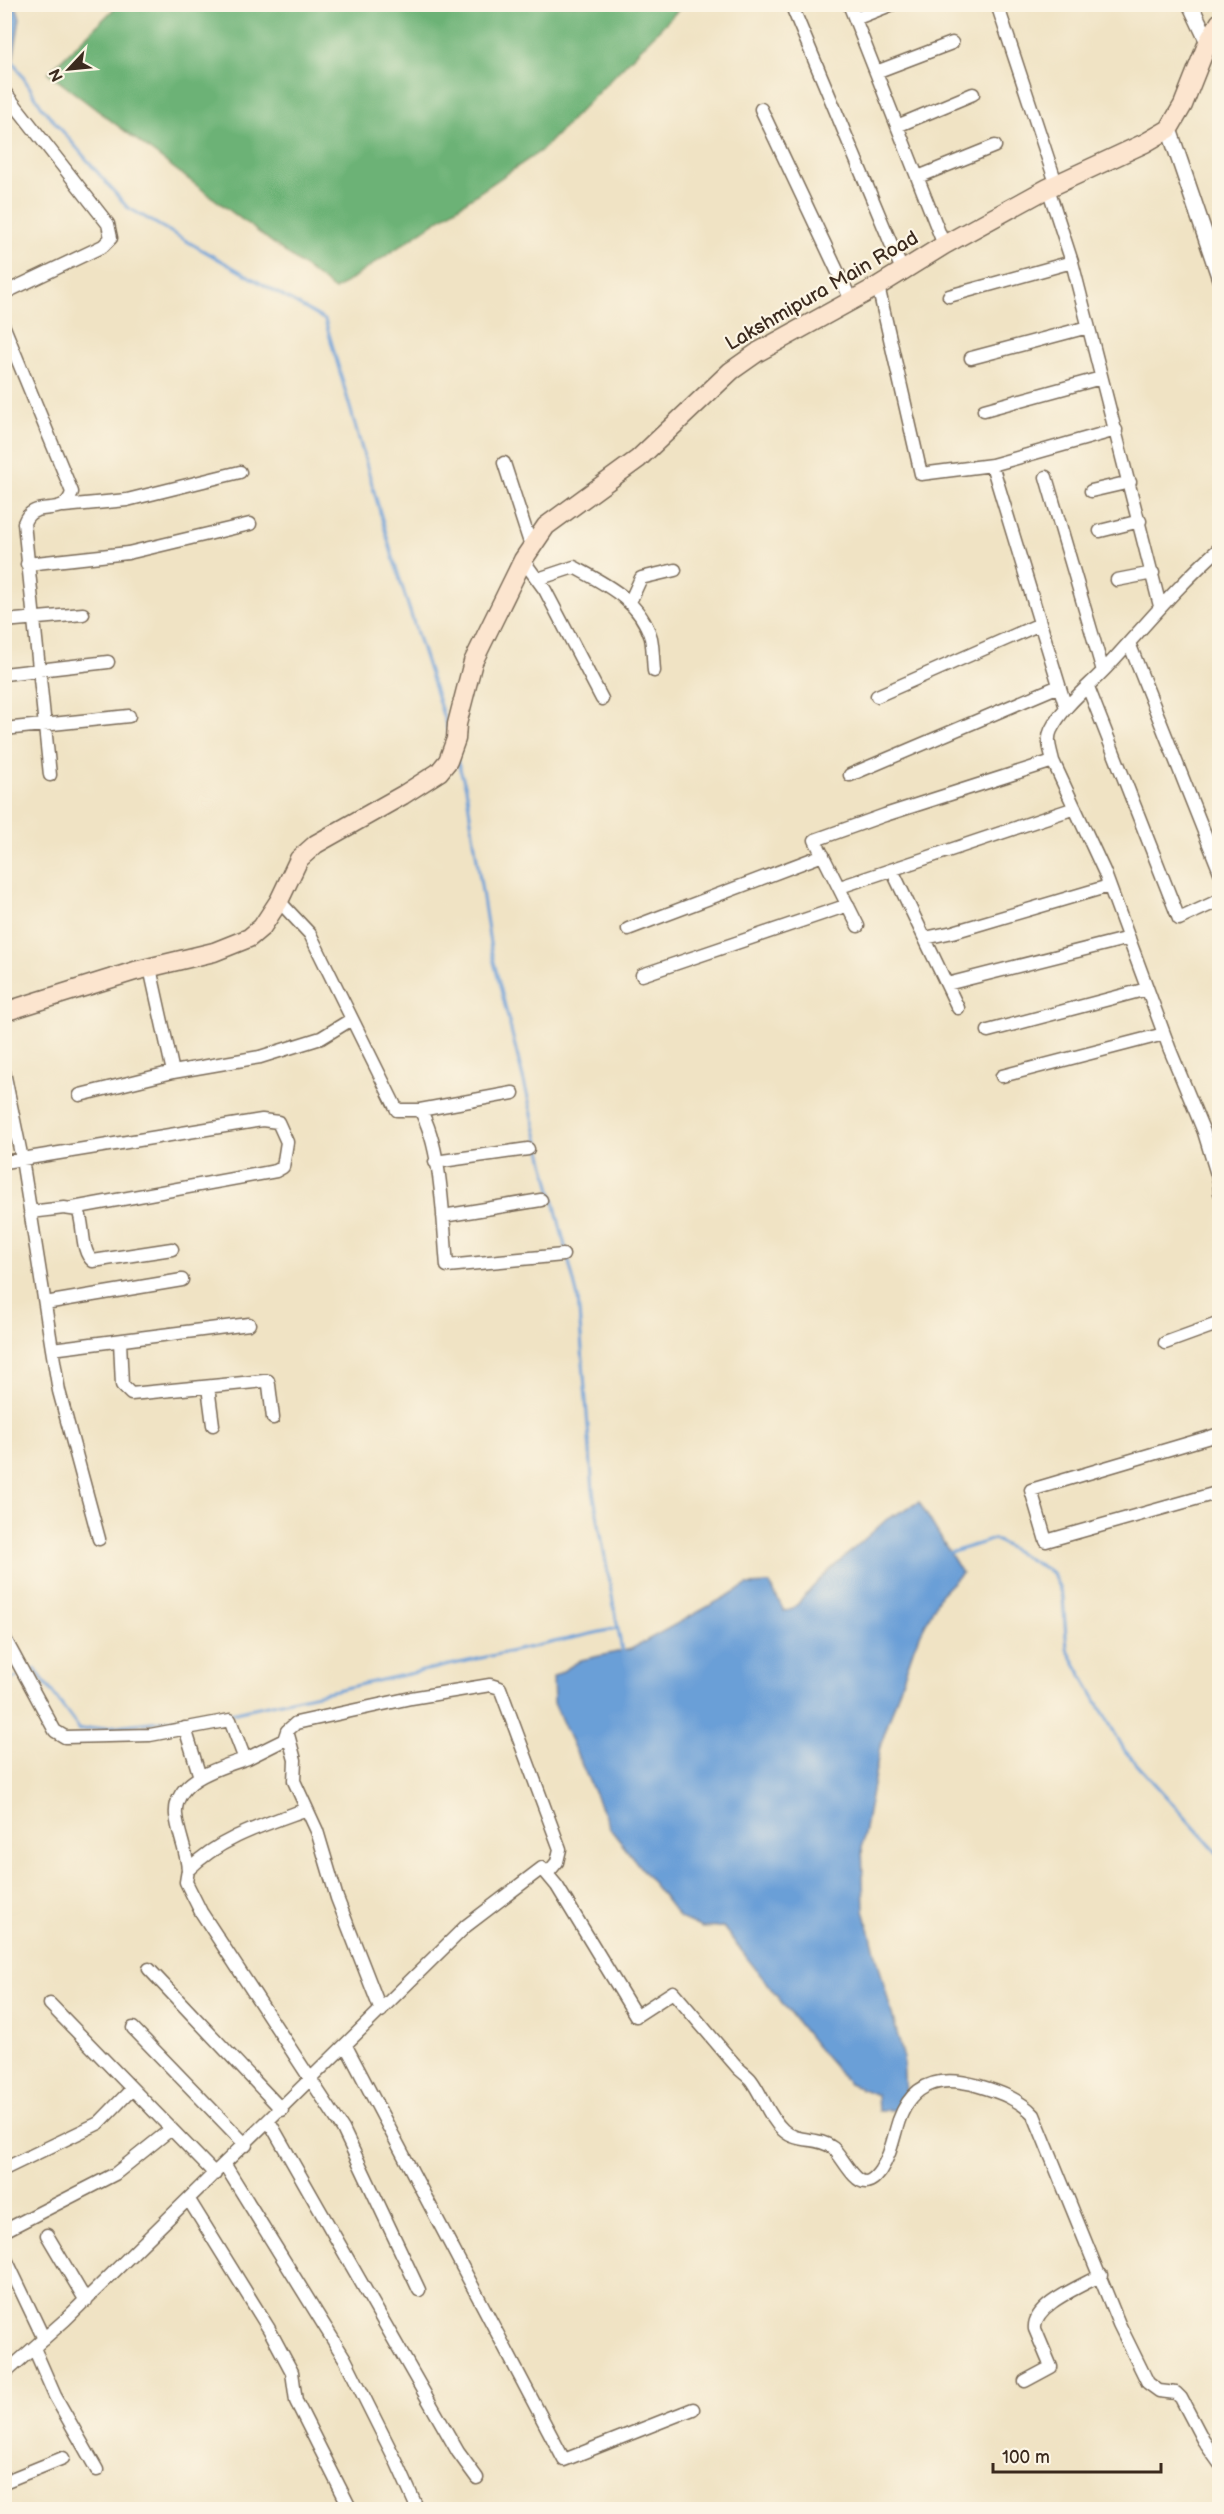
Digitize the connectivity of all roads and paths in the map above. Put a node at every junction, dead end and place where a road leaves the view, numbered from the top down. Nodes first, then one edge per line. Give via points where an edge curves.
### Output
1 (791, 4) edge
2 (849, 4) edge
3 (893, 4) edge
4 (997, 4) edge
5 (1190, 4) edge
6 (855, 19) junction
7 (1220, 22) edge
8 (1208, 42) junction
9 (952, 43) dead end
10 (876, 72) junction
11 (4, 91) edge
12 (973, 94) dead end
13 (761, 109) dead end
14 (897, 126) junction
15 (1169, 129) junction
16 (995, 146) dead end
17 (918, 177) junction
18 (1052, 185) junction
19 (944, 245) junction
20 (1072, 262) junction
21 (902, 270) junction
22 (1220, 279) edge
23 (878, 286) junction
24 (4, 294) edge
25 (949, 296) dead end
26 (851, 300) junction
27 (4, 327) edge
28 (1088, 327) junction
29 (971, 358) dead end
30 (1101, 378) junction
31 (984, 410) dead end
32 (1116, 430) junction
33 (504, 463) dead end
34 (992, 465) junction
35 (240, 472) dead end
36 (1046, 477) dead end
37 (1130, 482) junction
38 (1091, 491) dead end
39 (64, 506) junction
40 (1140, 521) junction
41 (250, 524) dead end
42 (1100, 531) dead end
43 (1220, 548) edge
44 (527, 553) junction
45 (27, 564) junction
46 (675, 570) dead end
47 (1153, 573) junction
48 (538, 579) junction
49 (1117, 580) dead end
50 (630, 602) junction
51 (1160, 606) junction
52 (83, 614) dead end
53 (33, 618) junction
54 (4, 621) edge
55 (1040, 624) junction
56 (1129, 643) junction
57 (108, 662) dead end
58 (39, 670) junction
59 (654, 671) dead end
60 (1103, 671) junction
61 (4, 674) edge
62 (1059, 686) junction
63 (1088, 687) junction
64 (877, 696) dead end
65 (602, 699) dead end
66 (1066, 708) junction
67 (129, 716) dead end
68 (45, 725) junction
69 (4, 729) edge
70 (1053, 761) junction
71 (50, 775) dead end
72 (850, 775) dead end
73 (1075, 808) junction
74 (823, 855) junction
75 (892, 870) junction
76 (1220, 872) edge
77 (1109, 886) junction
78 (840, 887) junction
79 (1220, 900) edge
80 (279, 901) junction
81 (848, 905) junction
82 (858, 926) dead end
83 (628, 929) dead end
84 (925, 938) junction
85 (1129, 938) junction
86 (150, 968) junction
87 (642, 975) dead end
88 (947, 984) junction
89 (1147, 989) junction
90 (958, 1008) dead end
91 (4, 1012) edge
92 (352, 1019) junction
93 (988, 1031) dead end
94 (1164, 1034) junction
95 (4, 1072) edge
96 (173, 1072) junction
97 (1002, 1076) dead end
98 (513, 1093) dead end
99 (80, 1095) dead end
100 (420, 1110) junction
101 (528, 1149) dead end
102 (22, 1159) junction
103 (4, 1162) edge
104 (435, 1162) junction
105 (1220, 1193) edge
106 (541, 1200) dead end
107 (73, 1208) junction
108 (30, 1212) junction
109 (443, 1216) junction
110 (172, 1249) dead end
111 (563, 1255) dead end
112 (182, 1280) dead end
113 (45, 1303) junction
114 (1220, 1323) edge
115 (249, 1324) dead end
116 (120, 1341) junction
117 (1165, 1343) dead end
118 (52, 1349) junction
119 (207, 1387) junction
120 (273, 1418) dead end
121 (213, 1425) dead end
122 (1220, 1434) edge
123 (1220, 1492) edge
124 (99, 1539) dead end
125 (4, 1637) edge
126 (185, 1728) junction
127 (287, 1731) junction
128 (248, 1758) junction
129 (200, 1776) junction
130 (307, 1809) junction
131 (188, 1870) junction
132 (547, 1874) junction
133 (149, 1969) dead end
134 (50, 2004) dead end
135 (381, 2011) junction
136 (133, 2028) dead end
137 (346, 2046) junction
138 (311, 2081) junction
139 (132, 2089) junction
140 (282, 2110) junction
141 (269, 2121) junction
142 (171, 2129) junction
143 (246, 2145) junction
144 (225, 2165) junction
145 (4, 2169) edge
146 (215, 2174) junction
147 (189, 2200) junction
148 (4, 2231) edge
149 (47, 2235) dead end
150 (4, 2255) edge
151 (1101, 2276) junction
152 (419, 2290) dead end
153 (86, 2301) junction
154 (44, 2339) junction
155 (34, 2348) junction
156 (4, 2374) edge
157 (1025, 2381) dead end
158 (693, 2409) dead end
159 (63, 2458) dead end
160 (1220, 2464) edge
161 (98, 2470) dead end
162 (477, 2478) dead end
163 (4, 2482) edge
164 (351, 2510) edge
165 (418, 2510) edge

1 - 21 street
2 - 6 street
3 - 6 street
4 - 18 street
5 - 8 street
6 - 10 street
7 - 8 main road
8 - 15 main road
9 - 10 street
10 - 14 street
11 - 24 street via 108,224 111,238 103,246
12 - 14 street
13 - 26 street
14 - 17 street
15 - 18 main road, Lakshmipura Main Road
15 - 22 street
16 - 17 street
17 - 19 street
18 - 19 main road, Lakshmipura Main Road
18 - 20 street
19 - 21 main road, Lakshmipura Main Road
20 - 25 street
20 - 28 street
21 - 23 main road, Lakshmipura Main Road
23 - 26 main road, Lakshmipura Main Road
23 - 34 street via 921,474
26 - 44 main road, Lakshmipura Main Road via 731,371 638,459 558,515
27 - 39 street via 66,474 72,492
28 - 29 street
28 - 30 street
30 - 31 street
30 - 32 street
32 - 34 street
32 - 37 street
33 - 44 street
34 - 55 street
35 - 39 street via 127,500
36 - 60 street
37 - 38 street
37 - 40 street
39 - 45 street via 27,515 23,531
40 - 42 street
40 - 47 street
41 - 45 street via 128,554
43 - 51 street
44 - 48 street
44 - 80 main road, Lakshmipura Main Road via 473,662 448,761 439,772 403,795 316,844 299,860
45 - 53 street
46 - 50 street via 641,578
47 - 49 street
47 - 51 street
48 - 50 street via 574,567
48 - 65 street
50 - 59 street via 651,639
51 - 56 street
52 - 53 street
53 - 54 street
53 - 58 street
55 - 62 street
55 - 64 street
56 - 60 street
56 - 76 street
57 - 58 street
58 - 61 street
58 - 68 street
60 - 63 street
62 - 66 street
62 - 72 street
63 - 66 street
63 - 79 street via 1179,919
66 - 70 street via 1049,732
67 - 68 street
68 - 69 street
68 - 71 street
70 - 73 street
70 - 74 street via 815,840
73 - 75 street
73 - 77 street
74 - 78 street
74 - 83 street
75 - 78 street
75 - 84 street
77 - 84 street
77 - 85 street
78 - 81 street
80 - 86 main road, Lakshmipura Main Road via 262,927 249,938 214,952
80 - 92 street via 310,934
81 - 82 street
81 - 87 street
84 - 88 street
85 - 88 street
85 - 89 street
86 - 91 main road, Lakshmipura Main Road
86 - 96 street
88 - 90 street
89 - 93 street
89 - 94 street
92 - 96 street via 321,1038 260,1057
92 - 100 street via 397,1110
94 - 97 street
94 - 105 street via 1204,1132
95 - 102 street
96 - 99 street
98 - 100 street
100 - 104 street via 428,1124
101 - 104 street
102 - 103 street
102 - 107 street via 262,1120 278,1122 287,1142 283,1167 276,1171
102 - 108 street
104 - 109 street
106 - 109 street
107 - 108 street
107 - 110 street via 82,1220 86,1250 93,1261
108 - 113 street
109 - 111 street via 447,1266
112 - 113 street
113 - 118 street
114 - 117 street
115 - 116 street
116 - 118 street
116 - 119 street via 122,1385 131,1394
118 - 124 street via 59,1391
119 - 120 street via 268,1382
119 - 121 street
122 - 123 street via 1030,1490 1046,1541
125 - 126 street via 56,1731 65,1737 150,1735
126 - 128 street via 230,1720
126 - 129 street
127 - 128 street via 284,1740
127 - 130 street via 295,1760 294,1781
127 - 132 street via 296,1723 411,1698 490,1685 500,1688 560,1849 557,1862
128 - 129 street
129 - 131 street via 181,1794 177,1804
130 - 131 street via 229,1840
130 - 135 street
131 - 138 street via 186,1882 201,1912
132 - 135 street via 542,1868 466,1926
132 - 151 street via 636,2016 673,1992 751,2080 781,2128 797,2139 825,2142 860,2181 874,2179 881,2169 904,2108 923,2086 943,2081 970,2083 1024,2104 1034,2115
133 - 140 street
134 - 139 street
135 - 137 street
136 - 143 street
137 - 138 street
137 - 158 street via 564,2460
138 - 140 street
138 - 152 street via 343,2129
139 - 142 street
139 - 145 street via 99,2123
140 - 141 street
141 - 143 street
141 - 162 street via 458,2452
142 - 146 street
142 - 148 street via 115,2174
143 - 144 street
144 - 146 street
144 - 165 street via 345,2359
146 - 147 street
147 - 153 street
147 - 164 street via 292,2372 296,2401
149 - 153 street
150 - 154 street
151 - 157 street via 1040,2312 1035,2329 1051,2367
151 - 160 street via 1148,2383 1181,2398
153 - 154 street
154 - 155 street
155 - 156 street
155 - 161 street via 55,2396
159 - 163 street

